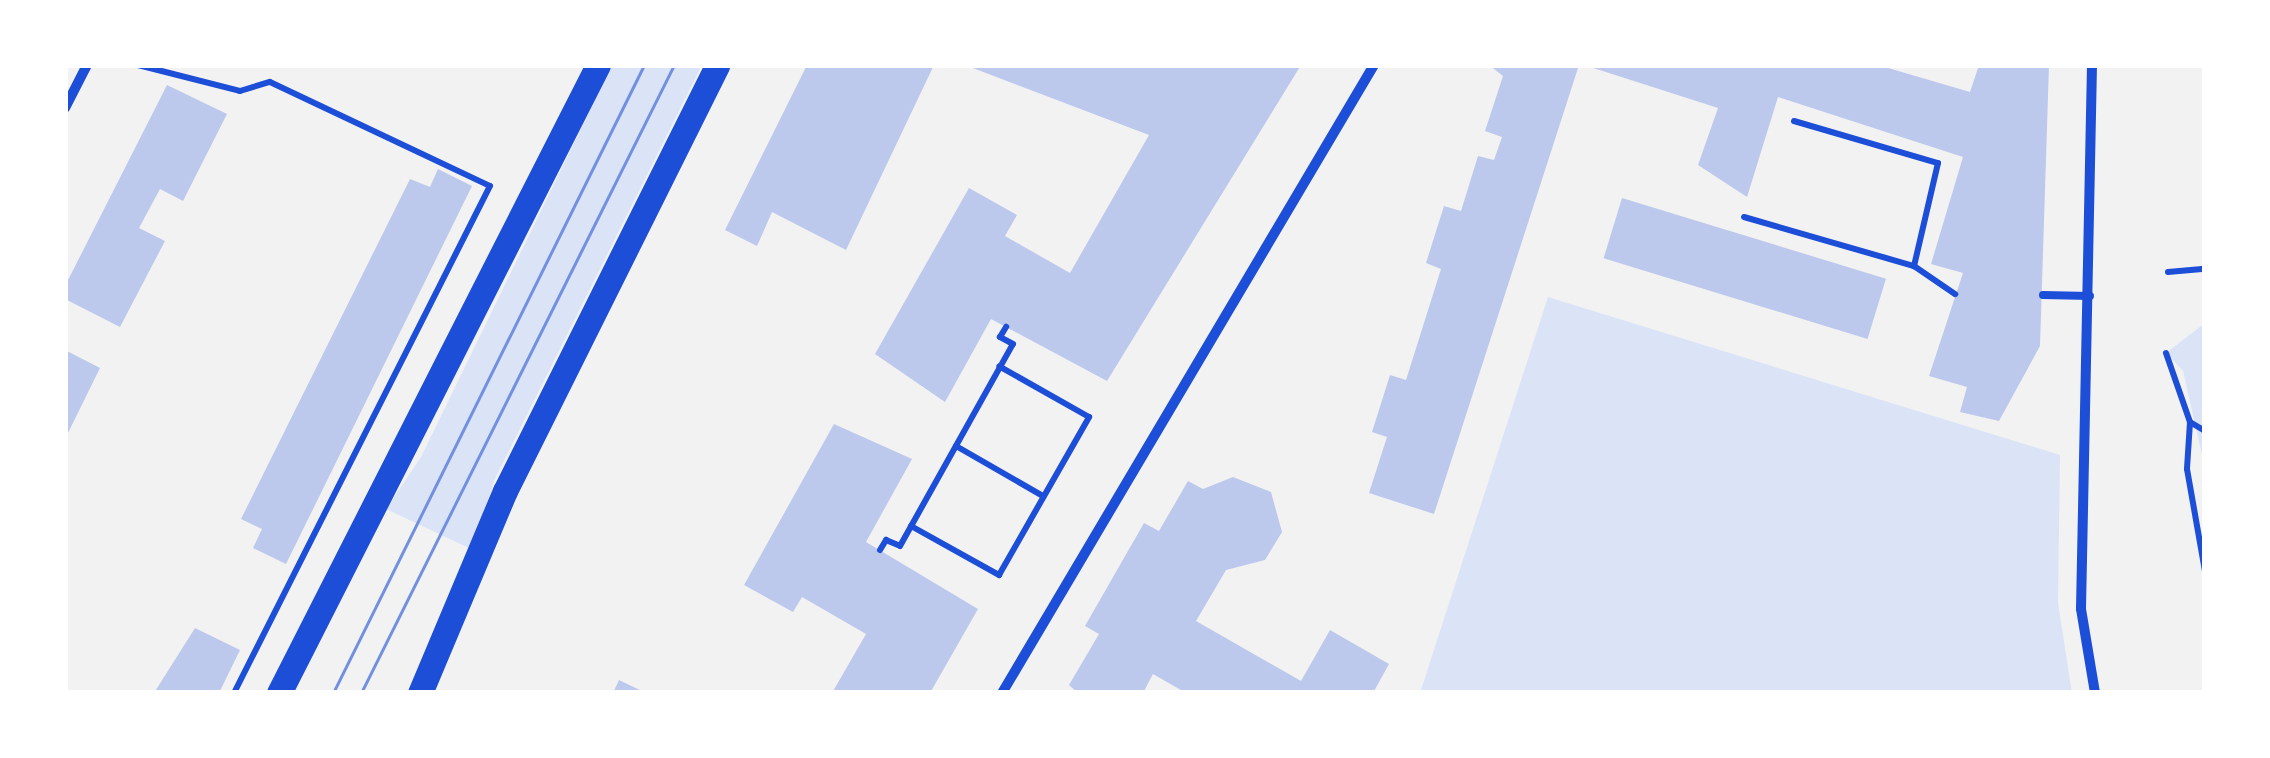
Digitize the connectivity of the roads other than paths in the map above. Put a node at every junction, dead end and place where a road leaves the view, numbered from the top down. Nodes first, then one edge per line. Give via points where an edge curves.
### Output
1 (87, 65) edge
2 (598, 65) edge
3 (717, 65) edge
4 (1374, 65) edge
5 (2092, 65) edge
6 (65, 108) edge
7 (2043, 295) dead end
8 (2090, 296) junction
9 (279, 693) edge
10 (420, 693) edge
11 (1002, 693) edge
12 (2095, 693) edge

1 - 6 street
2 - 9 main road
3 - 10 main road via 512,474
4 - 11 street
5 - 8 street
7 - 8 lane
8 - 12 street via 2081,610

